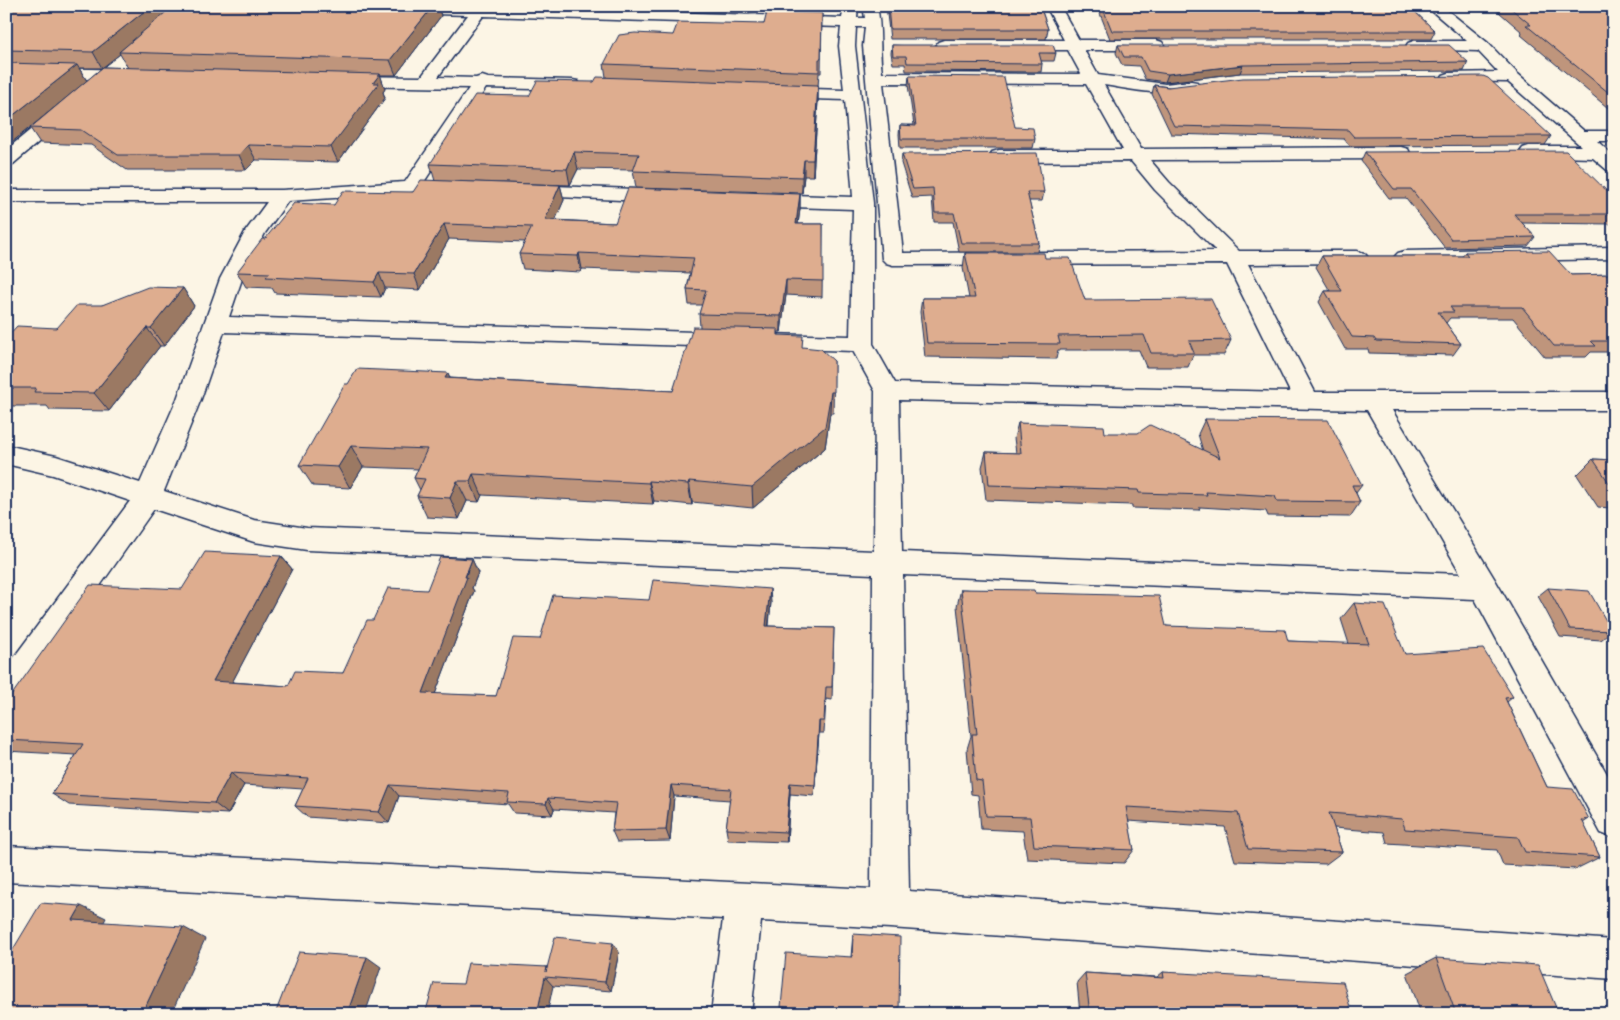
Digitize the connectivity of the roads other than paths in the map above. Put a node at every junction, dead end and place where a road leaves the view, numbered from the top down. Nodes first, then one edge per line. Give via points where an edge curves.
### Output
1 (1053, 6) edge
2 (1433, 6) edge
3 (387, 8) edge
4 (482, 8) edge
5 (860, 25) edge
6 (929, 45) edge
7 (1073, 45) junction
8 (1173, 45) edge
9 (891, 46) edge
10 (1402, 46) edge
11 (1482, 46) junction
12 (123, 62) edge
13 (6, 72) edge
14 (108, 74) junction
15 (148, 75) edge
16 (1512, 77) junction
17 (874, 78) junction
18 (1434, 78) edge
19 (1093, 79) junction
20 (326, 80) edge
21 (482, 82) junction
22 (425, 83) junction
23 (1202, 84) edge
24 (589, 86) edge
25 (93, 87) edge
26 (765, 92) edge
27 (853, 95) junction
28 (78, 100) edge
29 (1580, 136) junction
30 (1614, 136) edge
31 (1509, 152) edge
32 (1598, 152) junction
33 (1420, 153) edge
34 (1135, 154) junction
35 (980, 156) edge
36 (6, 160) edge
37 (1614, 166) edge
38 (411, 187) junction
39 (470, 189) edge
40 (509, 191) edge
41 (6, 196) edge
42 (282, 196) junction
43 (676, 197) edge
44 (745, 199) edge
45 (863, 203) junction
46 (1614, 254) edge
47 (1235, 259) junction
48 (214, 324) junction
49 (861, 344) junction
50 (886, 391) junction
51 (1307, 401) junction
52 (1374, 401) junction
53 (1614, 401) edge
54 (6, 454) edge
55 (148, 496) junction
56 (887, 563) junction
57 (1484, 587) junction
58 (6, 694) edge
59 (1614, 821) edge
60 (6, 864) edge
61 (744, 902) junction
62 (890, 909) junction
63 (1614, 960) edge
64 (731, 1014) edge

1 - 7 street
2 - 11 street
3 - 4 street
4 - 5 street
4 - 22 street
5 - 9 street
5 - 17 street
5 - 27 street
6 - 7 street
7 - 8 street
7 - 19 street
10 - 11 street
11 - 16 street
12 - 14 street
13 - 14 street
14 - 15 street
14 - 25 street
16 - 18 street
16 - 29 street
17 - 19 street
17 - 47 street via 889,156 893,259
19 - 23 street via 1165,89
19 - 34 street
20 - 22 street
21 - 22 street
21 - 24 street
21 - 38 street
26 - 27 street
27 - 45 street
28 - 36 street
29 - 30 street
29 - 32 street
31 - 32 street
32 - 37 street
33 - 34 street
34 - 35 street
34 - 47 street via 1162,186
38 - 39 street
38 - 42 street
40 - 43 street
41 - 42 street
42 - 48 street via 242,254
44 - 45 street
45 - 49 street
46 - 47 street
47 - 51 street
48 - 49 street
48 - 55 street via 189,399
49 - 50 street
50 - 51 street
50 - 56 street
51 - 52 street
52 - 53 street
52 - 57 street
54 - 55 street via 56,466
55 - 56 street via 254,531 307,540
55 - 58 street
56 - 57 street
56 - 62 street
57 - 59 street
60 - 61 street
61 - 62 street
61 - 64 street
62 - 63 street

